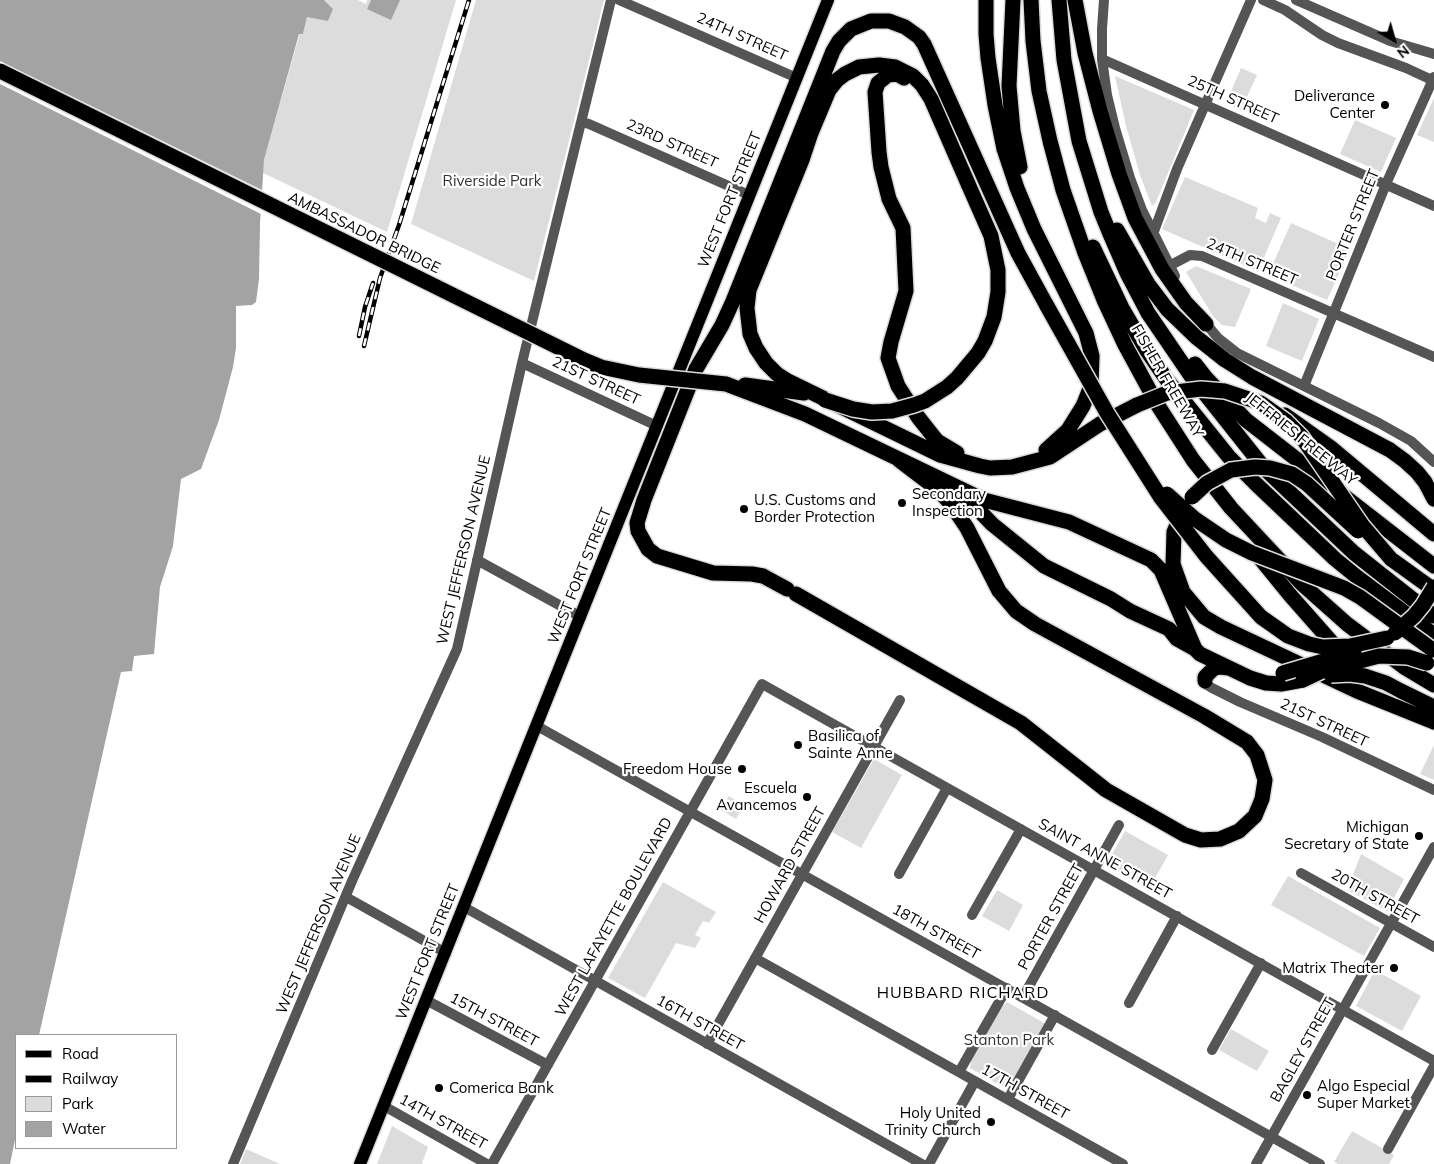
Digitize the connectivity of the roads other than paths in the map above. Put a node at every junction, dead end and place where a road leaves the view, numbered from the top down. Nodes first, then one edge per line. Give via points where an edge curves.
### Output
1 (611, 0) edge
2 (619, 0) edge
3 (828, 0) edge
4 (986, 0) edge
5 (1013, 0) edge
6 (1031, 0) edge
7 (1060, 0) edge
8 (1075, 0) edge
9 (1104, 0) edge
10 (1250, 0) edge
11 (1296, 0) edge
12 (1270, 1) edge
13 (1434, 54) edge
14 (1102, 58) junction
15 (0, 71) edge
16 (797, 78) junction
17 (1433, 79) edge
18 (1206, 104) junction
19 (582, 122) junction
20 (1046, 124) junction
21 (1085, 161) junction
22 (1386, 184) junction
23 (965, 187) junction
24 (749, 195) junction
25 (1434, 206) edge
26 (1162, 208) junction
27 (1142, 210) junction
28 (1153, 234) junction
29 (1169, 266) junction
30 (1127, 273) junction
31 (1060, 280) junction
32 (1334, 313) junction
33 (1206, 324) junction
34 (1434, 357) edge
35 (522, 362) junction
36 (726, 384) junction
37 (1304, 386) junction
38 (1261, 403) junction
39 (1166, 418) junction
40 (658, 426) junction
41 (1136, 459) junction
42 (899, 460) junction
43 (1434, 462) edge
44 (1024, 465) junction
45 (980, 466) junction
46 (942, 480) junction
47 (1434, 499) edge
48 (1434, 534) edge
49 (477, 560) junction
50 (1391, 560) junction
51 (1434, 566) edge
52 (1434, 588) edge
53 (1434, 616) edge
54 (580, 617) junction
55 (1434, 635) edge
56 (1387, 638) junction
57 (1198, 651) junction
58 (1432, 658) edge
59 (1237, 671) junction
60 (1301, 680) junction
61 (1205, 681) junction
62 (762, 684) joint
63 (1434, 685) edge
64 (900, 700) dead end
65 (1434, 706) edge
66 (1407, 710) junction
67 (1434, 722) edge
68 (537, 726) junction
69 (874, 747) junction
70 (947, 788) junction
71 (1434, 790) edge
72 (690, 812) junction
73 (1120, 825) dead end
74 (1020, 829) junction
75 (1434, 846) edge
76 (1094, 870) junction
77 (1301, 873) dead end
78 (802, 874) junction
79 (899, 874) dead end
80 (346, 897) junction
81 (464, 907) junction
82 (972, 915) dead end
83 (1177, 916) junction
84 (1391, 924) junction
85 (1434, 948) edge
86 (446, 953) junction
87 (755, 958) junction
88 (1261, 963) junction
89 (595, 981) junction
90 (1007, 988) junction
91 (1023, 997) junction
92 (426, 1000) junction
93 (1129, 1003) dead end
94 (1343, 1009) junction
95 (1055, 1015) junction
96 (706, 1044) junction
97 (1212, 1050) dead end
98 (1434, 1061) edge
99 (548, 1065) junction
100 (1434, 1066) edge
101 (959, 1072) junction
102 (975, 1081) junction
103 (1008, 1099) junction
104 (384, 1106) junction
105 (1271, 1137) junction
106 (1388, 1149) dead end
107 (233, 1164) edge
108 (360, 1164) edge
109 (487, 1164) edge
110 (492, 1164) edge
111 (922, 1164) edge
112 (929, 1164) edge
113 (1123, 1164) edge
114 (1256, 1164) edge
115 (1320, 1164) edge

1 - 19 street, WEST JEFFERSON AVENUE
2 - 16 street, 24TH STREET
3 - 16 main road, WEST FORT STREET
4 - 31 highway via 989,67 1004,149 1034,229
5 - 31 highway via 1009,86 1011,123 1026,190
6 - 20 highway, FISHER FREEWAY via 1035,58
7 - 21 highway, FISHER FREEWAY via 1066,77
8 - 33 highway via 1100,111 1135,218 1162,269
9 - 14 street
10 - 18 street
11 - 13 street via 1390,41
12 - 17 street via 1338,43
14 - 18 street, 25TH STREET
14 - 27 street via 1107,96 1121,150
15 - 36 highway, AMBASSADOR BRIDGE, bridge via 584,360 639,376
16 - 24 main road, WEST FORT STREET
17 - 22 street, PORTER STREET
18 - 22 street, 25TH STREET
18 - 26 street
19 - 24 street, 23RD STREET
19 - 35 street, WEST JEFFERSON AVENUE
20 - 39 highway, FISHER FREEWAY via 1063,190 1091,269 1125,345
20 - 55 highway via 1107,279 1134,330 1167,380 1229,456 1314,540
21 - 30 highway, FISHER FREEWAY via 1101,212
21 - 47 highway via 1136,265 1157,297 1183,325 1225,360 1252,377 1390,450 1417,472
22 - 25 street, 25TH STREET
22 - 32 street, PORTER STREET
23 - 36 highway, AMBASSADOR BRIDGE, bridge via 991,236 998,270 998,292 994,317 985,341 957,378 925,401 892,411 872,412 803,393
23 - 45 highway via 918,92 900,75 884,77 875,92 879,152 890,199 902,228 906,291 888,358 898,386 937,441
23 - 45 highway via 931,98 913,76 896,67 879,65 859,67 845,74 831,87 818,116 753,278 747,308 750,334 756,348 777,374 940,455
24 - 40 main road, WEST FORT STREET
26 - 27 street via 1153,212
26 - 28 street
27 - 28 street
28 - 29 street
29 - 32 street, 24TH STREET via 1190,255 1202,256
29 - 33 street
30 - 51 highway, JEFFRIES FREEWAY via 1206,378 1246,420
30 - 53 highway, FISHER FREEWAY via 1177,357 1264,468 1354,553
31 - 44 highway via 1090,344 1091,386 1084,406 1068,430
32 - 34 street, 24TH STREET
32 - 37 street, PORTER STREET
33 - 37 street via 1226,345
35 - 40 street, 21ST STREET
35 - 49 street, WEST JEFFERSON AVENUE
36 - 42 highway via 805,414
37 - 43 street via 1411,441
38 - 44 highway, bridge via 1225,391 1201,389 1167,393 1100,424 1050,457
38 - 48 highway, bridge via 1288,416 1330,447
38 - 50 highway, bridge via 1300,436 1362,526
39 - 63 highway, FISHER FREEWAY via 1193,460 1231,508 1302,584 1347,624
39 - 66 highway via 1187,464 1290,595 1360,674
40 - 54 main road, WEST FORT STREET
41 - 42 highway, bridge via 1030,278 929,50 905,26 889,21 871,21 845,34 833,51 733,301 696,369 644,500 637,528 653,554 713,573 763,576 792,592 1020,723 1106,790 1185,835 1200,840 1220,839 1248,823 1259,808 1265,780 1257,755 1246,742 1026,618 1004,598 951,504
41 - 56 highway, bridge via 1206,556 1277,630 1299,641 1323,647 1350,646
41 - 58 highway, bridge via 1176,503 1219,536 1252,553 1344,588
42 - 46 highway
44 - 45 highway via 1003,468
46 - 57 highway via 1051,570 1169,628 1177,639
46 - 57 highway via 984,500 1069,522 1154,561
49 - 54 street
49 - 80 street, WEST JEFFERSON AVENUE via 457,649
50 - 52 highway
50 - 66 highway, bridge via 1307,484 1286,472 1262,467 1239,468 1215,477 1202,487 1176,524 1172,554 1183,592 1204,617 1357,691
52 - 56 highway, bridge via 1414,616
54 - 68 main road, WEST FORT STREET
56 - 57 highway, bridge via 1355,652 1274,674 1206,647
57 - 59 highway
57 - 61 highway
58 - 60 highway, bridge via 1379,656
59 - 60 highway via 1274,684
59 - 61 highway via 1219,667 1207,674
60 - 65 highway, bridge via 1358,675 1378,680
61 - 71 street, 21ST STREET via 1240,702
62 - 69 street, SAINT ANNE STREET
62 - 72 street, WEST LAFAYETTE BOULEVARD
64 - 69 street, HOWARD STREET
66 - 67 highway
68 - 72 street, 18TH STREET
68 - 81 main road, WEST FORT STREET
69 - 70 street, SAINT ANNE STREET
69 - 78 street, HOWARD STREET
70 - 74 street, SAINT ANNE STREET
70 - 79 street
72 - 78 street, 18TH STREET
72 - 89 street, WEST LAFAYETTE BOULEVARD
73 - 76 street, PORTER STREET
74 - 76 street, SAINT ANNE STREET
74 - 82 street
75 - 84 street, BAGLEY STREET
76 - 83 street, SAINT ANNE STREET
76 - 91 street, PORTER STREET
77 - 84 street, 20TH STREET
78 - 87 street, HOWARD STREET
78 - 90 street, 18TH STREET
80 - 86 street
80 - 107 street, WEST JEFFERSON AVENUE
81 - 86 main road, WEST FORT STREET
81 - 89 street, 16TH STREET
83 - 88 street, SAINT ANNE STREET
83 - 93 street
84 - 85 street, 20TH STREET
84 - 94 street, BAGLEY STREET
86 - 92 main road, WEST FORT STREET
87 - 96 street, HOWARD STREET
87 - 101 street, 17TH STREET
88 - 94 street, SAINT ANNE STREET
88 - 97 street
89 - 96 street, 16TH STREET
89 - 99 street, WEST LAFAYETTE BOULEVARD
90 - 91 street, 18TH STREET
90 - 101 street
91 - 95 street, 18TH STREET
92 - 99 street, 15TH STREET
92 - 104 main road, WEST FORT STREET
94 - 98 street, SAINT ANNE STREET
94 - 105 street, BAGLEY STREET
95 - 103 street
95 - 105 street, 18TH STREET
96 - 111 street, 16TH STREET
99 - 110 street, WEST LAFAYETTE BOULEVARD
100 - 106 street
101 - 102 street, 17TH STREET
102 - 103 street, 17TH STREET
102 - 112 street
103 - 113 street, 17TH STREET
104 - 108 main road, WEST FORT STREET
104 - 109 street, 14TH STREET
105 - 114 street, BAGLEY STREET
105 - 115 street, 18TH STREET

